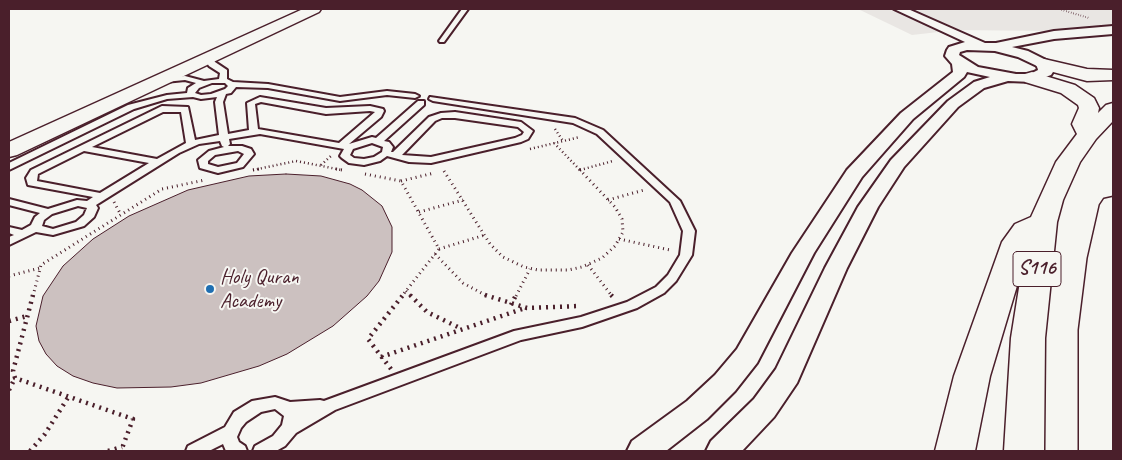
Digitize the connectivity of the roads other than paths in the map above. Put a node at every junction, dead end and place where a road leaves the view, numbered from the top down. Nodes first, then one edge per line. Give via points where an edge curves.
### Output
1 (295, 9) edge
2 (314, 9) edge
3 (465, 9) edge
4 (883, 9) edge
5 (899, 9) edge
6 (1113, 30) edge
7 (1113, 36) edge
8 (442, 41) dead end
9 (990, 47) junction
10 (956, 56) junction
11 (208, 58) junction
12 (1038, 67) junction
13 (1113, 75) edge
14 (1006, 77) junction
15 (223, 81) junction
16 (153, 83) junction
17 (204, 83) junction
18 (193, 92) junction
19 (226, 93) junction
20 (418, 99) junction
21 (1113, 109) edge
22 (254, 132) junction
23 (1088, 134) junction
24 (9, 137) edge
25 (224, 137) junction
26 (378, 141) junction
27 (191, 144) junction
28 (345, 146) junction
29 (82, 148) junction
30 (226, 149) dead end
31 (9, 150) edge
32 (390, 153) junction
33 (159, 162) junction
34 (9, 167) edge
35 (102, 196) junction
36 (9, 202) edge
37 (89, 204) junction
38 (1113, 204) edge
39 (48, 212) junction
40 (1043, 222) junction
41 (36, 227) junction
42 (9, 230) edge
43 (25, 234) junction
44 (9, 242) edge
45 (1096, 330) junction
46 (1113, 358) edge
47 (330, 405) junction
48 (288, 409) junction
49 (290, 428) junction
50 (234, 443) edge
51 (194, 451) edge
52 (198, 451) edge
53 (262, 451) edge
54 (643, 451) edge
55 (722, 451) edge
56 (955, 451) edge
57 (1024, 451) edge
58 (1099, 451) edge

1 - 24 main road
2 - 11 main road
3 - 8 lane
4 - 10 street via 940,36 950,43
5 - 9 street via 956,36
6 - 9 street via 1054,35
7 - 12 street via 1047,45 1042,48
9 - 10 street via 966,46
9 - 12 street via 1023,54
10 - 14 street via 984,73
10 - 54 street via 961,70 959,74 907,116 854,174 803,253 747,356 697,410
11 - 15 lane via 224,72
11 - 16 main road
12 - 13 main road
12 - 14 street
12 - 23 main road via 1087,102 1089,108 1082,124
14 - 55 street via 980,85 953,104 897,164 868,207 836,268 787,375 764,408
15 - 17 lane
15 - 19 lane
16 - 17 lane via 185,78
16 - 31 main road
17 - 18 lane
18 - 19 lane via 206,97
18 - 34 lane via 131,107
19 - 20 lane via 249,86 268,86 340,99 387,94
19 - 25 lane
20 - 26 lane
20 - 47 lane via 429,94 434,99 575,121 595,129 674,201 688,226 689,243 672,278 660,290 632,305 599,317 519,335
21 - 23 main road, S116
22 - 25 lane
22 - 28 lane
22 - 28 lane via 250,103 260,99 326,110 370,108 380,111
23 - 40 main road, S116 via 1059,180
25 - 27 lane
25 - 30 lane
26 - 28 lane
26 - 32 lane via 386,144
27 - 29 lane via 185,109 176,107 151,112
27 - 33 lane
28 - 32 lane via 345,156 357,162
29 - 33 lane
29 - 35 lane via 34,172 30,180
32 - 32 lane via 404,146 432,119 445,116 521,125 529,131 526,137 518,140 431,160 409,160
33 - 35 lane
35 - 37 lane
36 - 39 lane
37 - 39 lane via 68,204
37 - 41 lane via 94,208 92,214 73,227 47,232
38 - 45 main road via 1103,258
39 - 41 lane via 39,219
40 - 56 main road via 1025,230 1016,242 972,376
40 - 57 main road, S116 via 1028,338
41 - 43 lane
42 - 43 lane
43 - 44 lane
45 - 46 main road
45 - 58 main road
47 - 48 lane
47 - 49 lane
48 - 49 lane via 292,414
48 - 50 lane via 275,403 257,406 240,416
49 - 53 lane via 279,441
50 - 51 lane
50 - 52 lane

